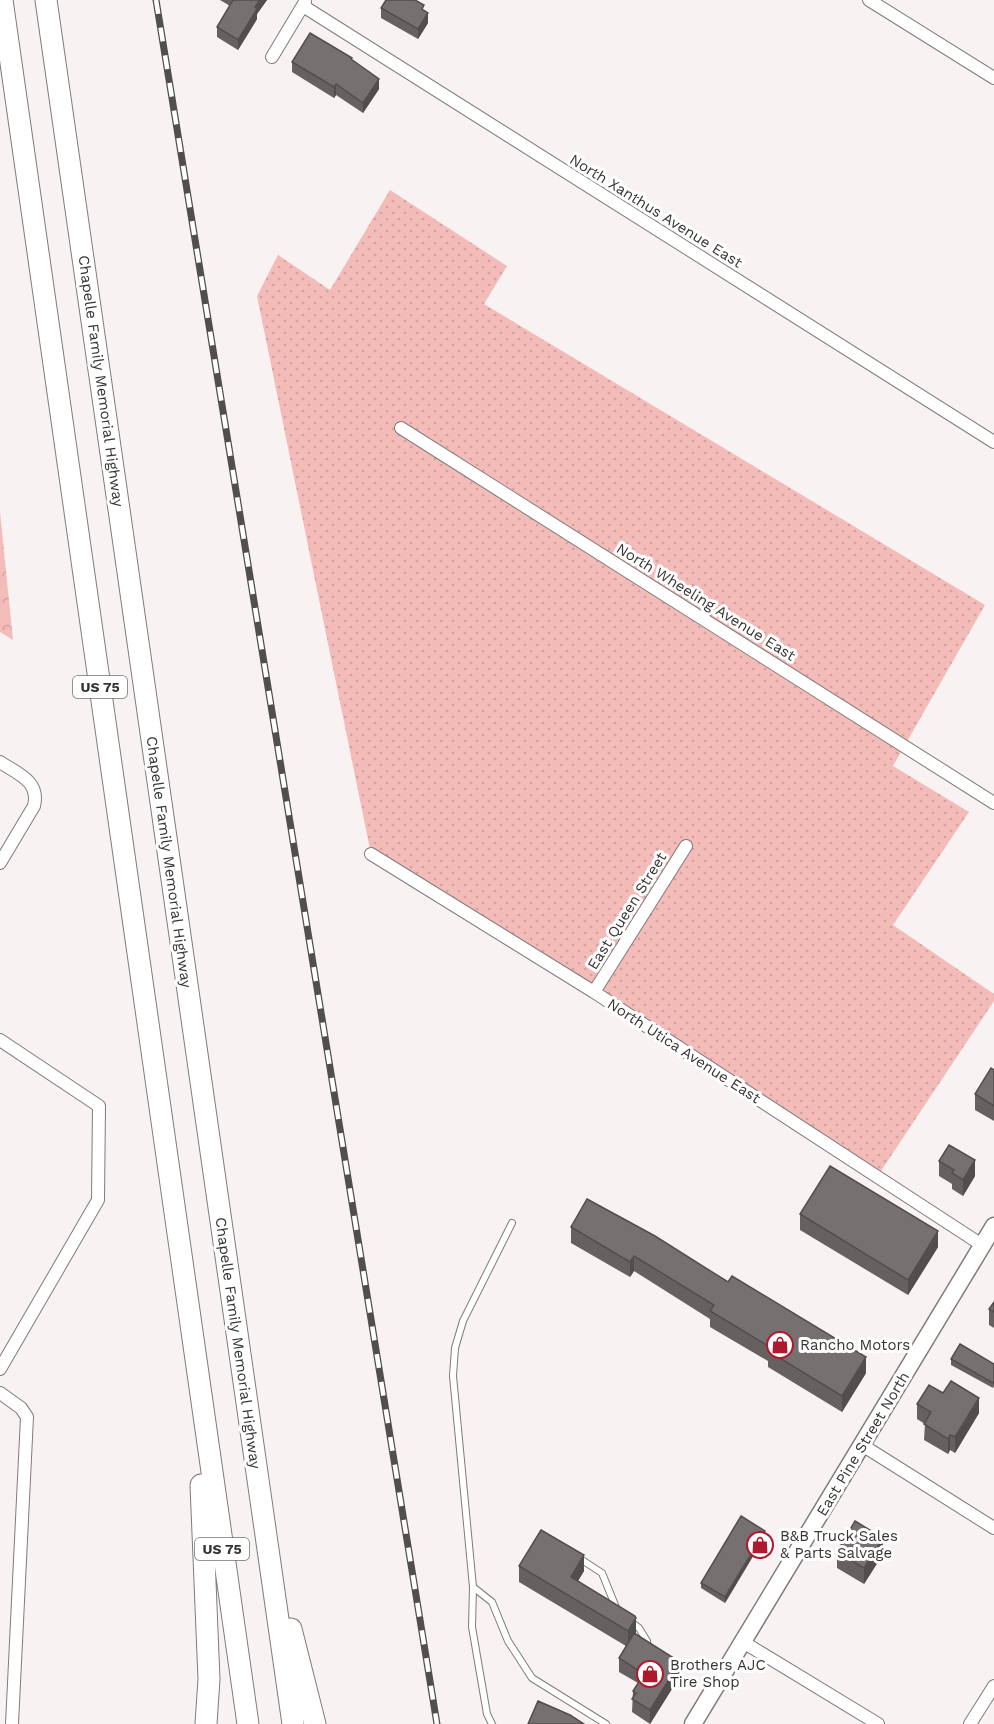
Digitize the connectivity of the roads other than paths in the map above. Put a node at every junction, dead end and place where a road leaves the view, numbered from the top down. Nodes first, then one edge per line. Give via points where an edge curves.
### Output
1 (2, 0) edge
2 (46, 0) edge
3 (869, 0) edge
4 (305, 3) edge
5 (272, 57) dead end
6 (994, 78) edge
7 (401, 428) dead end
8 (994, 442) edge
9 (0, 762) edge
10 (994, 802) edge
11 (686, 846) dead end
12 (370, 854) dead end
13 (0, 863) edge
14 (594, 992) junction
15 (0, 1040) edge
16 (512, 1223) dead end
17 (994, 1226) edge
18 (988, 1249) edge
19 (0, 1369) edge
20 (197, 1373) junction
21 (0, 1393) edge
22 (862, 1445) junction
23 (264, 1523) junction
24 (994, 1528) edge
25 (574, 1556) edge
26 (473, 1587) junction
27 (647, 1641) edge
28 (743, 1642) junction
29 (994, 1686) edge
30 (12, 1724) edge
31 (206, 1724) edge
32 (248, 1724) edge
33 (293, 1724) edge
34 (315, 1724) edge
35 (492, 1724) edge
36 (606, 1724) edge
37 (693, 1724) edge
38 (878, 1724) edge
39 (970, 1724) edge

1 - 20 highway, US 75
2 - 23 highway, Chapelle Family Memorial Highway / US 75
3 - 6 street
4 - 5 street
4 - 8 street, North Xanthus Avenue East
7 - 10 street, North Wheeling Avenue East
9 - 13 street via 24,777 35,791 34,806
11 - 14 street, East Queen Street
12 - 14 street, North Utica Avenue East
14 - 18 street, North Utica Avenue East
15 - 19 street via 99,1106 98,1200
16 - 26 lane via 463,1321 455,1348 453,1376
17 - 18 main road, East Pine Street North
18 - 22 main road, East Pine Street North
20 - 31 highway via 208,1679
20 - 32 highway, US 75
21 - 30 street via 27,1417
22 - 24 street
22 - 28 main road, East Pine Street North
23 - 33 highway, Chapelle Family Memorial Highway / US 75
23 - 34 highway
25 - 27 lane via 602,1573 617,1612 639,1628
26 - 35 lane via 472,1627
26 - 36 lane via 492,1602 508,1641 532,1678
28 - 37 main road, East Pine Street North
28 - 38 street
29 - 39 street

